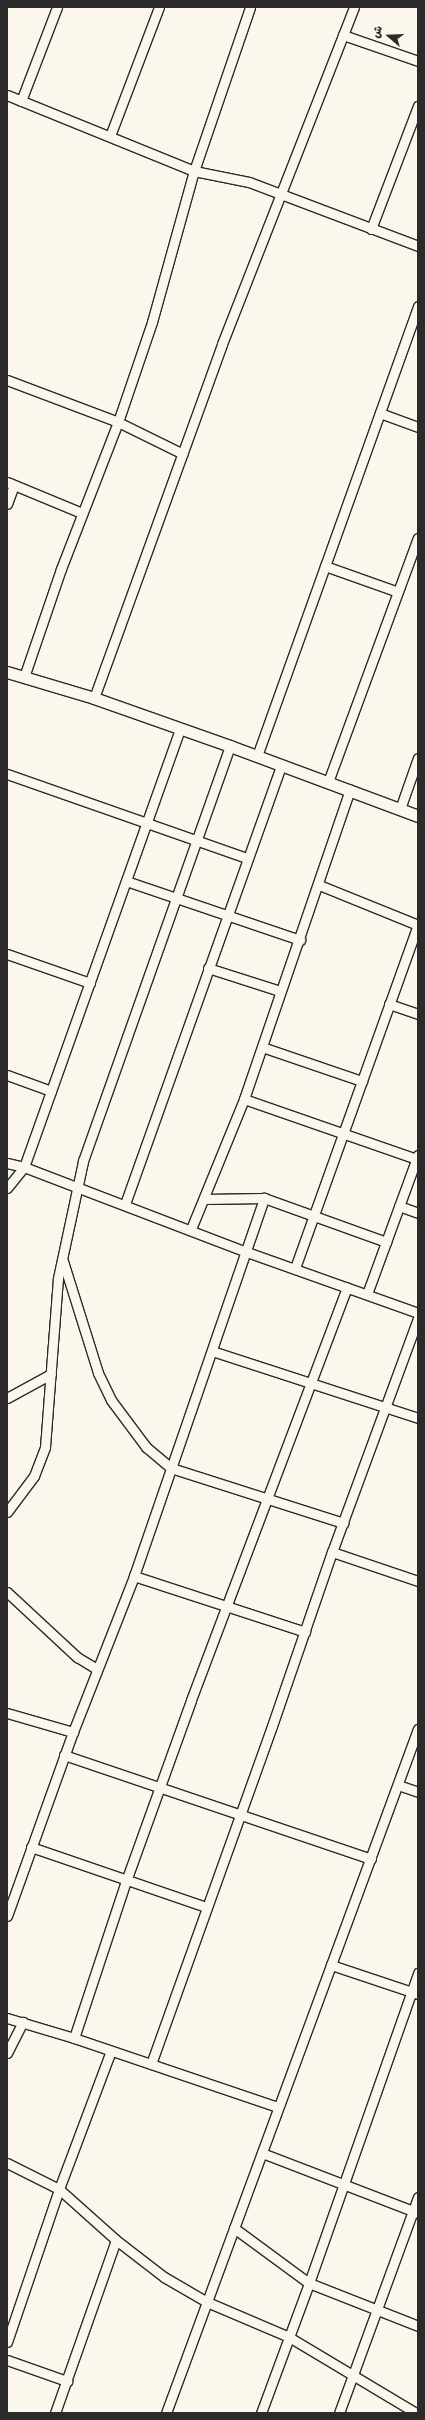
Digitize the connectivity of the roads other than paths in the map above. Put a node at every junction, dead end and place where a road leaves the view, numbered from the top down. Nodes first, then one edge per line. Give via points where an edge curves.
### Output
1 (57, 7) edge
2 (159, 7) edge
3 (250, 7) edge
4 (351, 8) edge
5 (343, 35) junction
6 (418, 61) edge
7 (7, 95) edge
8 (21, 102) junction
9 (418, 106) edge
10 (110, 136) junction
11 (194, 171) junction
12 (280, 194) junction
13 (371, 229) junction
14 (418, 246) edge
15 (418, 306) edge
16 (7, 380) edge
17 (380, 414) junction
18 (118, 422) junction
19 (418, 427) edge
20 (183, 454) junction
21 (11, 484) edge
22 (7, 504) edge
23 (82, 513) junction
24 (418, 538) edge
25 (325, 566) junction
26 (398, 592) junction
27 (7, 672) edge
28 (24, 677) junction
29 (94, 698) junction
30 (180, 729) junction
31 (230, 746) junction
32 (257, 756) junction
33 (418, 758) edge
34 (281, 765) junction
35 (7, 774) edge
36 (328, 782) junction
37 (350, 790) junction
38 (400, 809) junction
39 (418, 816) edge
40 (146, 821) junction
41 (196, 839) junction
42 (247, 858) junction
43 (126, 880) junction
44 (319, 885) junction
45 (175, 897) junction
46 (227, 914) junction
47 (300, 940) junction
48 (7, 954) edge
49 (208, 968) junction
50 (90, 983) junction
51 (280, 991) junction
52 (389, 1004) junction
53 (418, 1014) edge
54 (262, 1048) junction
55 (7, 1075) edge
56 (362, 1081) junction
57 (51, 1091) junction
58 (244, 1099) junction
59 (344, 1133) junction
60 (417, 1157) edge
61 (7, 1163) edge
62 (24, 1167) junction
63 (77, 1187) junction
64 (7, 1188) edge
65 (264, 1198) junction
66 (204, 1199) junction
67 (126, 1204) junction
68 (399, 1206) junction
69 (418, 1213) edge
70 (314, 1216) junction
71 (191, 1229) junction
72 (386, 1242) junction
73 (244, 1251) junction
74 (62, 1259) junction
75 (296, 1268) junction
76 (347, 1287) junction
77 (367, 1294) junction
78 (418, 1313) edge
79 (418, 1318) edge
80 (212, 1351) junction
81 (51, 1374) junction
82 (310, 1384) junction
83 (7, 1398) edge
84 (385, 1408) junction
85 (418, 1418) edge
86 (171, 1468) junction
87 (267, 1498) junction
88 (7, 1512) edge
89 (343, 1523) junction
90 (332, 1552) junction
91 (134, 1576) junction
92 (418, 1581) edge
93 (7, 1592) edge
94 (226, 1607) junction
95 (305, 1632) junction
96 (97, 1669) junction
97 (7, 1713) edge
98 (418, 1729) edge
99 (72, 1732) junction
100 (64, 1755) junction
101 (398, 1785) junction
102 (160, 1788) junction
103 (418, 1792) edge
104 (240, 1815) junction
105 (30, 1847) junction
106 (371, 1860) junction
107 (126, 1880) junction
108 (206, 1907) junction
109 (7, 1916) edge
110 (331, 1965) junction
111 (418, 1973) edge
112 (415, 1993) edge
113 (7, 2018) edge
114 (23, 2022) junction
115 (74, 2038) junction
116 (111, 2051) junction
117 (7, 2053) edge
118 (151, 2064) junction
119 (278, 2107) junction
120 (262, 2153) junction
121 (7, 2163) edge
122 (344, 2185) junction
123 (59, 2189) junction
124 (418, 2196) edge
125 (415, 2212) edge
126 (234, 2228) junction
127 (116, 2240) junction
128 (309, 2283) junction
129 (207, 2302) junction
130 (377, 2310) junction
131 (418, 2326) edge
132 (289, 2337) junction
133 (7, 2342) edge
134 (7, 2360) edge
135 (353, 2374) junction
136 (67, 2381) junction
137 (418, 2409) edge
138 (55, 2413) edge
139 (166, 2413) edge
140 (261, 2413) edge
141 (338, 2413) edge
142 (416, 2413) edge

1 - 8 street
2 - 10 street
3 - 11 street
4 - 5 street
5 - 6 street
5 - 12 street
7 - 8 street
8 - 10 street
9 - 13 street
10 - 11 street
11 - 12 street via 248,182
11 - 18 street via 152,322
12 - 13 street
12 - 20 street
13 - 14 street
15 - 17 street
16 - 18 street
17 - 19 street
17 - 25 street
18 - 20 street
18 - 23 street
20 - 29 street
21 - 22 street
21 - 23 street
23 - 28 street
24 - 26 street
25 - 26 street
25 - 32 street
26 - 36 street
27 - 28 street
28 - 29 street
29 - 30 street
30 - 31 street
30 - 40 street
31 - 32 street
31 - 41 street
32 - 34 street
33 - 38 street
34 - 36 street
34 - 42 street
35 - 40 street
36 - 37 street
37 - 38 street
37 - 44 street
38 - 39 street
40 - 41 street
40 - 43 street
41 - 42 street
41 - 45 street
42 - 46 street
43 - 45 street
43 - 50 street
44 - 47 street
44 - 52 street via 418,925
45 - 46 street
45 - 63 street via 83,1161
46 - 47 street
46 - 49 street
47 - 51 street
48 - 50 street
49 - 51 street
49 - 67 street
50 - 57 street
51 - 54 street
52 - 53 street
52 - 56 street
54 - 56 street
54 - 58 street
55 - 57 street
56 - 59 street
57 - 62 street
58 - 59 street
58 - 66 street
59 - 60 street
59 - 70 street
60 - 68 street
61 - 62 street
62 - 63 street
62 - 64 street
63 - 67 street
63 - 74 street
65 - 66 street
65 - 70 street
65 - 73 street
66 - 71 street
67 - 71 street
68 - 69 street
68 - 72 street
70 - 72 street
70 - 75 street
71 - 73 street
72 - 77 street
73 - 75 street
73 - 80 street
74 - 81 street via 58,1278
74 - 86 street via 98,1373 111,1400 146,1447
75 - 76 street
76 - 77 street
76 - 82 street
77 - 78 street
79 - 84 street
80 - 82 street
80 - 86 street
81 - 83 street
81 - 88 street via 45,1447 34,1476
82 - 84 street
82 - 87 street
84 - 85 street
84 - 89 street
86 - 87 street
86 - 91 street
87 - 89 street
87 - 94 street
89 - 90 street
90 - 92 street
90 - 95 street
91 - 94 street
91 - 96 street
93 - 96 street via 77,1656
94 - 95 street
94 - 102 street
95 - 104 street
96 - 99 street
97 - 99 street
98 - 101 street
99 - 100 street
100 - 102 street
100 - 105 street
101 - 103 street
101 - 106 street
102 - 104 street
102 - 107 street
104 - 106 street
104 - 108 street
105 - 107 street
105 - 109 street
106 - 110 street
107 - 108 street
107 - 115 street
108 - 118 street
110 - 112 street
110 - 119 street
111 - 112 street
112 - 122 street
113 - 114 street
114 - 115 street
114 - 117 street
115 - 116 street
116 - 118 street
116 - 123 street
118 - 119 street
119 - 120 street
120 - 122 street
120 - 126 street
121 - 123 street
122 - 125 street
122 - 128 street
123 - 127 street
123 - 133 street
124 - 125 street
125 - 130 street
126 - 128 street
126 - 129 street
127 - 129 street via 164,2276
127 - 136 street
128 - 130 street
128 - 132 street
129 - 132 street
129 - 139 street
130 - 131 street
130 - 135 street
132 - 135 street
132 - 140 street
134 - 136 street
135 - 141 street
135 - 142 street
136 - 138 street
137 - 142 street

